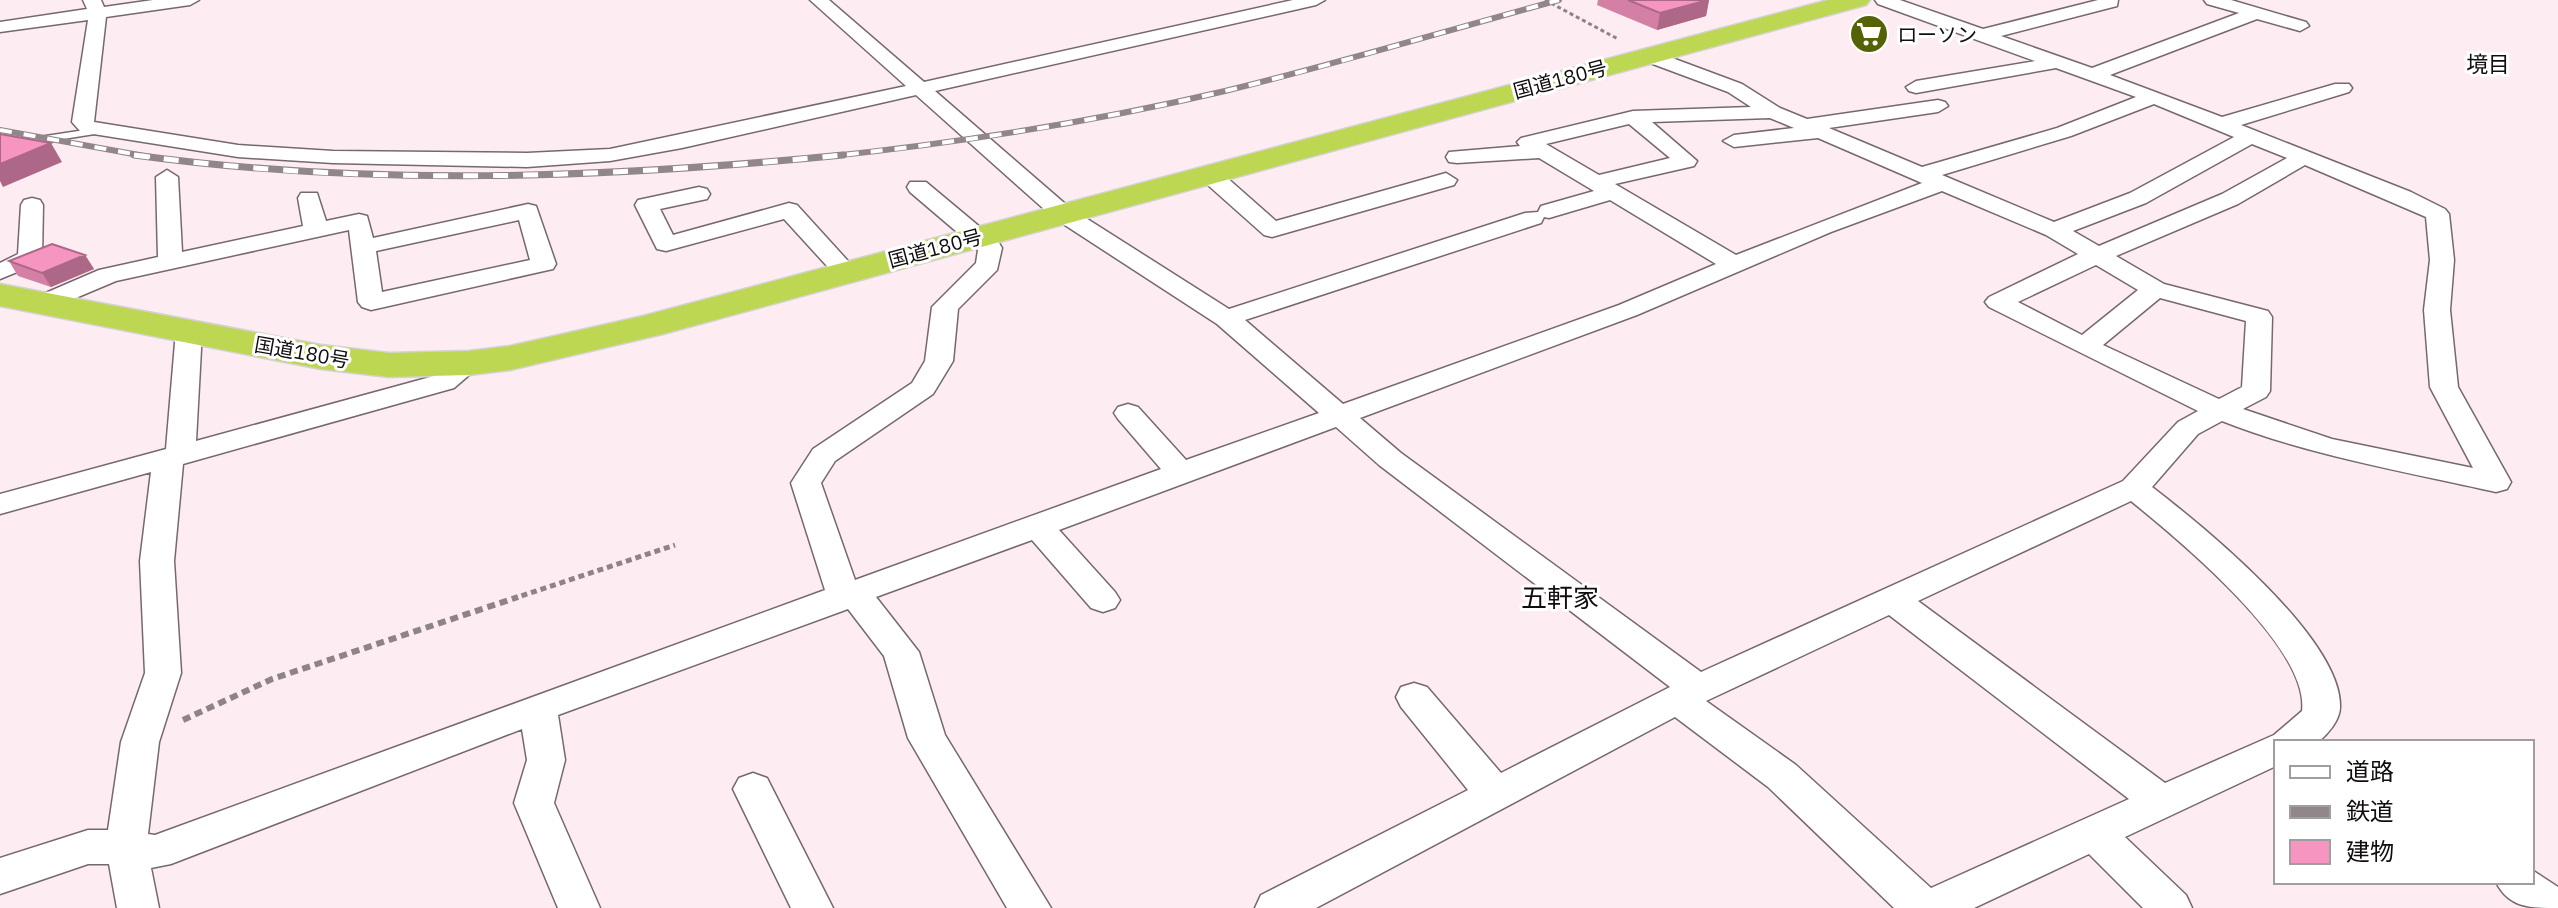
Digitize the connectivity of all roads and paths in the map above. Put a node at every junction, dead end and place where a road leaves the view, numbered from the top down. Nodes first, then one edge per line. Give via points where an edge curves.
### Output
1 (190, 0) edge
2 (819, 0) edge
3 (1316, 0) edge
4 (1545, 0) edge
5 (1857, 0) edge
6 (1884, 0) edge
7 (2213, 0) edge
8 (2111, 2) dead end
9 (95, 7) edge
10 (2256, 13) junction
11 (2300, 26) dead end
12 (0, 27) edge
13 (1979, 36) junction
14 (1649, 56) junction
15 (2057, 63) junction
16 (2091, 75) junction
17 (1916, 87) dead end
18 (921, 88) junction
19 (2342, 88) dead end
20 (2154, 97) junction
21 (1938, 106) dead end
22 (1773, 112) junction
23 (1633, 117) junction
24 (2221, 124) junction
25 (1814, 129) junction
26 (98, 131) junction
27 (2251, 136) junction
28 (1734, 141) dead end
29 (0, 146) edge
30 (1544, 151) junction
31 (1457, 157) dead end
32 (2304, 157) junction
33 (1208, 173) junction
34 (167, 177) dead end
35 (1931, 178) junction
36 (1446, 180) dead end
37 (918, 187) dead end
38 (1605, 187) junction
39 (699, 194) dead end
40 (309, 198) dead end
41 (32, 205) dead end
42 (1062, 213) junction
43 (2054, 230) junction
44 (316, 231) junction
45 (977, 236) junction
46 (363, 247) junction
47 (2095, 256) junction
48 (170, 263) junction
49 (1736, 265) junction
50 (0, 272) edge
51 (846, 272) junction
52 (2155, 289) junction
53 (0, 295) edge
54 (43, 303) junction
55 (1226, 318) junction
56 (189, 331) junction
57 (2085, 346) junction
58 (469, 363) junction
59 (2222, 411) junction
60 (1128, 413) dead end
61 (1341, 414) junction
62 (174, 458) junction
63 (1181, 473) junction
64 (2134, 488) junction
65 (0, 504) edge
66 (1038, 526) junction
67 (675, 545) dead end
68 (849, 596) junction
69 (1891, 599) junction
70 (1103, 600) dead end
71 (1688, 694) junction
72 (1414, 697) dead end
73 (538, 708) junction
74 (2301, 740) edge
75 (140, 742) junction
76 (2274, 752) edge
77 (753, 789) dead end
78 (1496, 795) junction
79 (2162, 802) junction
80 (2094, 833) junction
81 (126, 847) junction
82 (0, 876) edge
83 (2520, 884) edge
84 (138, 908) edge
85 (579, 908) edge
86 (812, 908) edge
87 (1030, 908) edge
88 (1276, 908) edge
89 (1923, 908) edge
90 (1931, 908) edge
91 (2171, 908) edge
92 (2555, 908) edge

1 - 9 street
2 - 18 street
3 - 18 street
4 - 14 path
5 - 14 highway, 国道180号
6 - 13 street
7 - 10 street
8 - 13 street
9 - 12 street
9 - 26 street via 82,122
10 - 11 street
10 - 16 street
13 - 15 street
14 - 22 street via 1735,88
14 - 33 highway, 国道180号
15 - 16 street
15 - 17 street
16 - 20 street
18 - 26 street via 645,149 566,159 333,157 238,151
18 - 42 street
19 - 24 street
20 - 24 street
20 - 35 street
21 - 25 street
22 - 23 street
22 - 25 street
23 - 30 street via 1528,142
23 - 38 street via 1686,161
24 - 27 street
25 - 28 street
25 - 35 street
26 - 29 lane
27 - 32 street
27 - 43 street via 2138,198
30 - 31 street
30 - 38 street
32 - 47 street via 2230,199
32 - 59 street via 2437,214 2444,387 2496,482 2322,444
33 - 36 street via 1272,230
33 - 42 highway, 国道180号
34 - 48 street
35 - 43 street
35 - 49 street
37 - 45 street
38 - 49 street
38 - 55 street via 1541,214
39 - 51 street via 646,205 666,244 789,210
40 - 44 street
41 - 50 street via 30,258
42 - 45 highway, 国道180号
42 - 55 street
43 - 47 street
44 - 46 street via 359,221
44 - 48 street
45 - 51 highway, 国道180号
45 - 68 street via 990,248 988,265 945,307 939,361 923,388 824,455 806,483
46 - 46 street via 371,302 544,264 528,211
47 - 52 street
47 - 57 street via 1998,302
48 - 54 street via 108,275
49 - 61 street
51 - 58 highway, 国道180号 via 553,350
52 - 57 street
52 - 59 street via 2259,317 2256,391
53 - 54 highway, 国道180号
54 - 56 highway, 国道180号
55 - 61 street
56 - 58 highway, 国道180号 via 357,362
56 - 62 street
57 - 59 street
58 - 62 street via 444,382
59 - 64 street via 2188,428
60 - 63 street
61 - 63 street
61 - 71 street via 1390,459
62 - 65 street
62 - 75 street via 157,561 163,673
63 - 66 street
64 - 69 street
64 - 74 street via 2256,597 2300,646 2321,682 2322,709
66 - 68 street
66 - 70 street
67 - 75 path via 272,679
68 - 73 street
68 - 87 street via 901,652 927,738
69 - 71 street
69 - 79 street
71 - 78 street
71 - 89 street
72 - 78 street
73 - 81 street via 156,852
73 - 85 street via 546,760 534,803
75 - 81 street
76 - 79 street
77 - 86 street
78 - 88 street
79 - 80 street
80 - 90 street
80 - 91 street
81 - 82 street via 88,847
81 - 84 street
83 - 92 street

